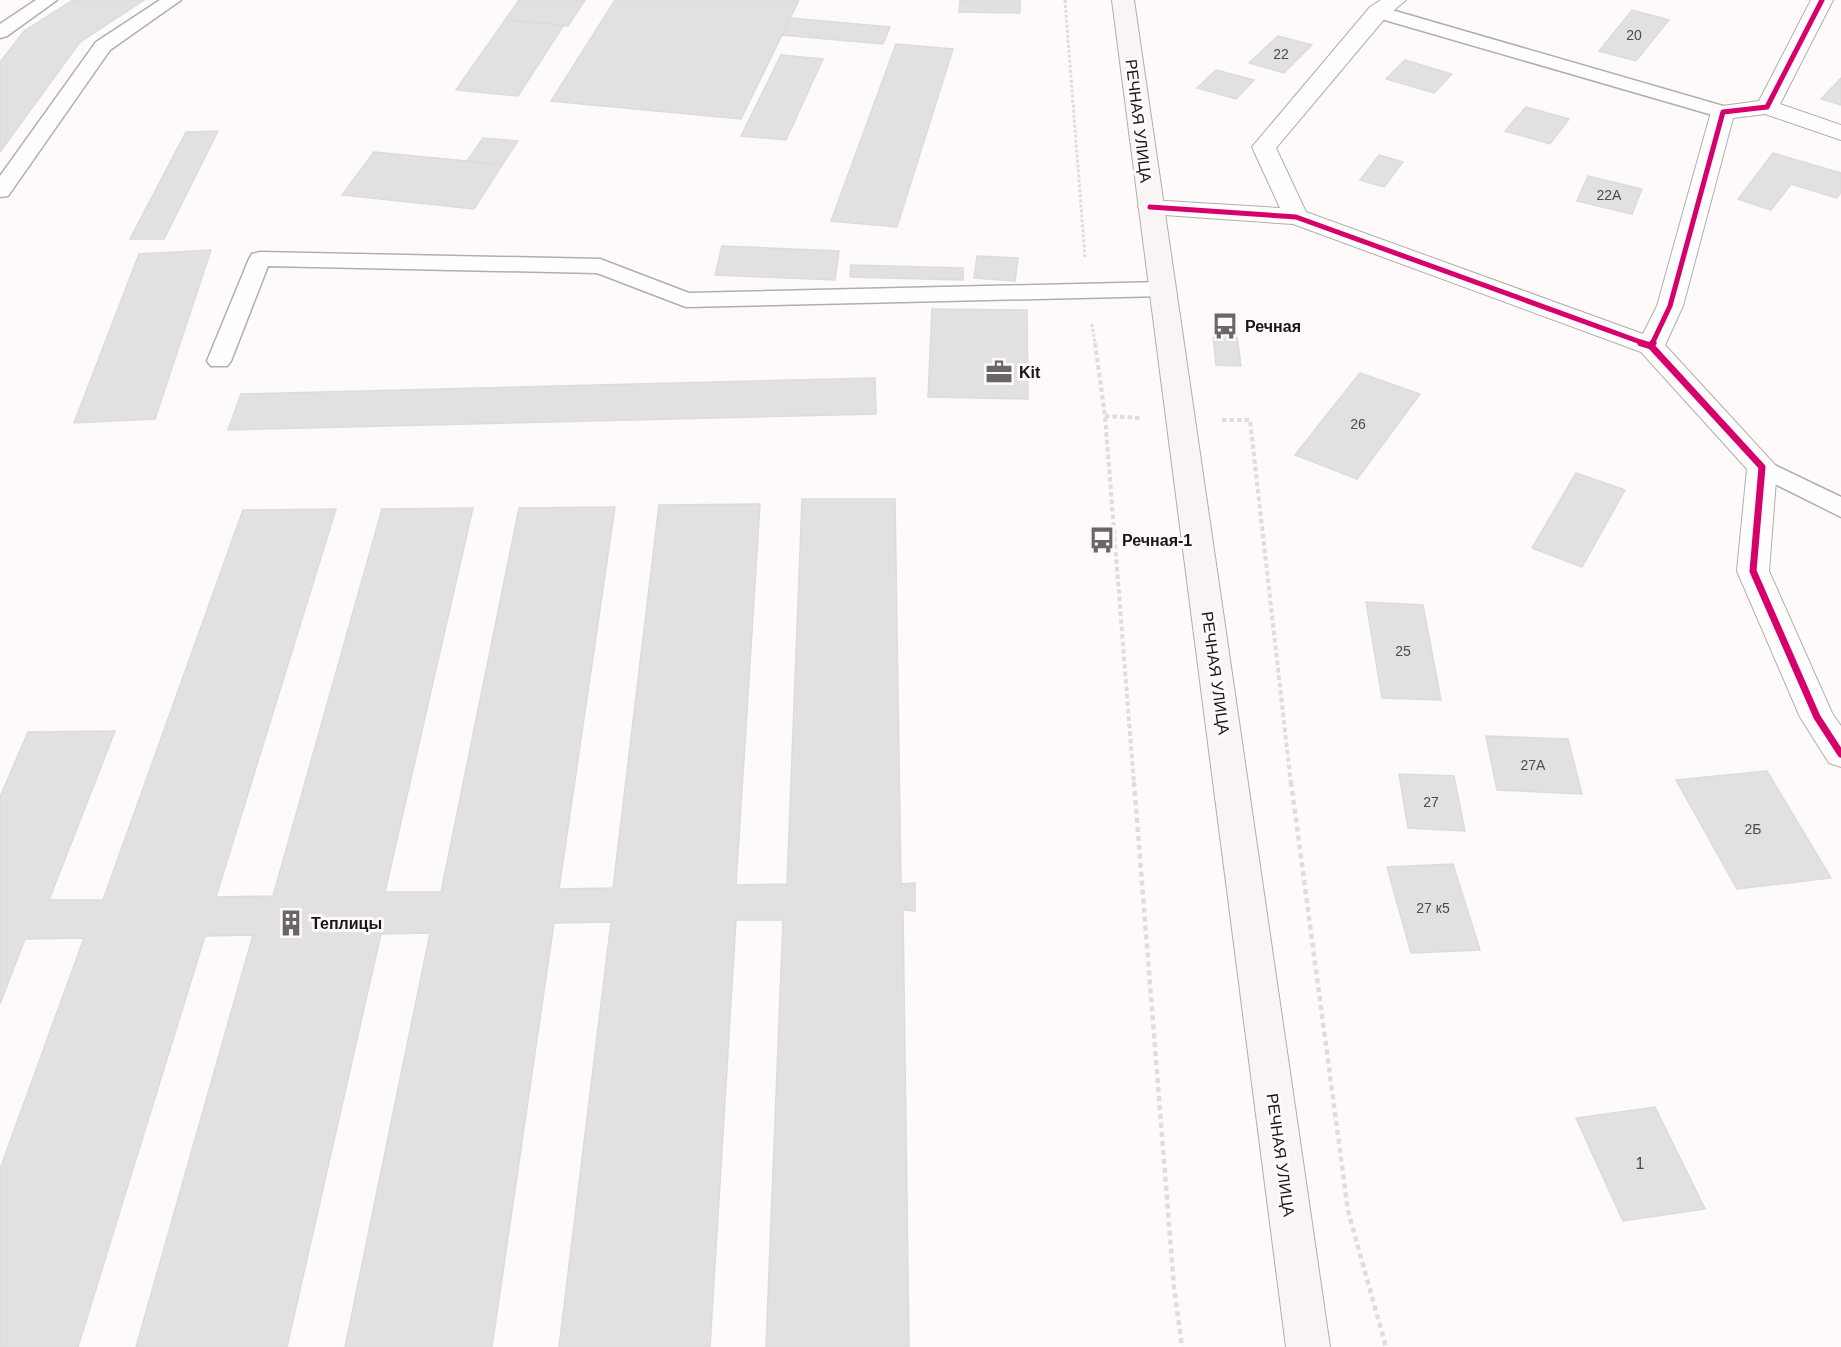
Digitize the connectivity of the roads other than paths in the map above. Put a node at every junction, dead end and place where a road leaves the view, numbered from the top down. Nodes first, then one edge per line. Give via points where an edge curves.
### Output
1 (48, 0) edge
2 (172, 0) edge
3 (1123, 0) edge
4 (1822, 0) edge
5 (1386, 6) edge
6 (0, 32) edge
7 (1767, 107) junction
8 (1723, 112) junction
9 (1841, 133) edge
10 (0, 191) edge
11 (1150, 207) junction
12 (1296, 217) junction
13 (1163, 289) junction
14 (1651, 346) junction
15 (219, 361) dead end
16 (1762, 467) junction
17 (1841, 508) edge
18 (1841, 754) edge
19 (1308, 1347) edge

1 - 6 lane
2 - 10 lane via 103,46
3 - 11 main road, РЕЧНАЯ УЛИЦА
4 - 7 street
5 - 8 lane
5 - 12 street via 1264,147
7 - 8 street
7 - 9 street
8 - 14 street via 1670,306
11 - 12 street
11 - 13 main road, РЕЧНАЯ УЛИЦА
12 - 14 street
13 - 15 lane via 686,300 600,266 260,259
13 - 19 main road, РЕЧНАЯ УЛИЦА
14 - 16 street
16 - 17 lane
16 - 18 street via 1753,571 1817,717

